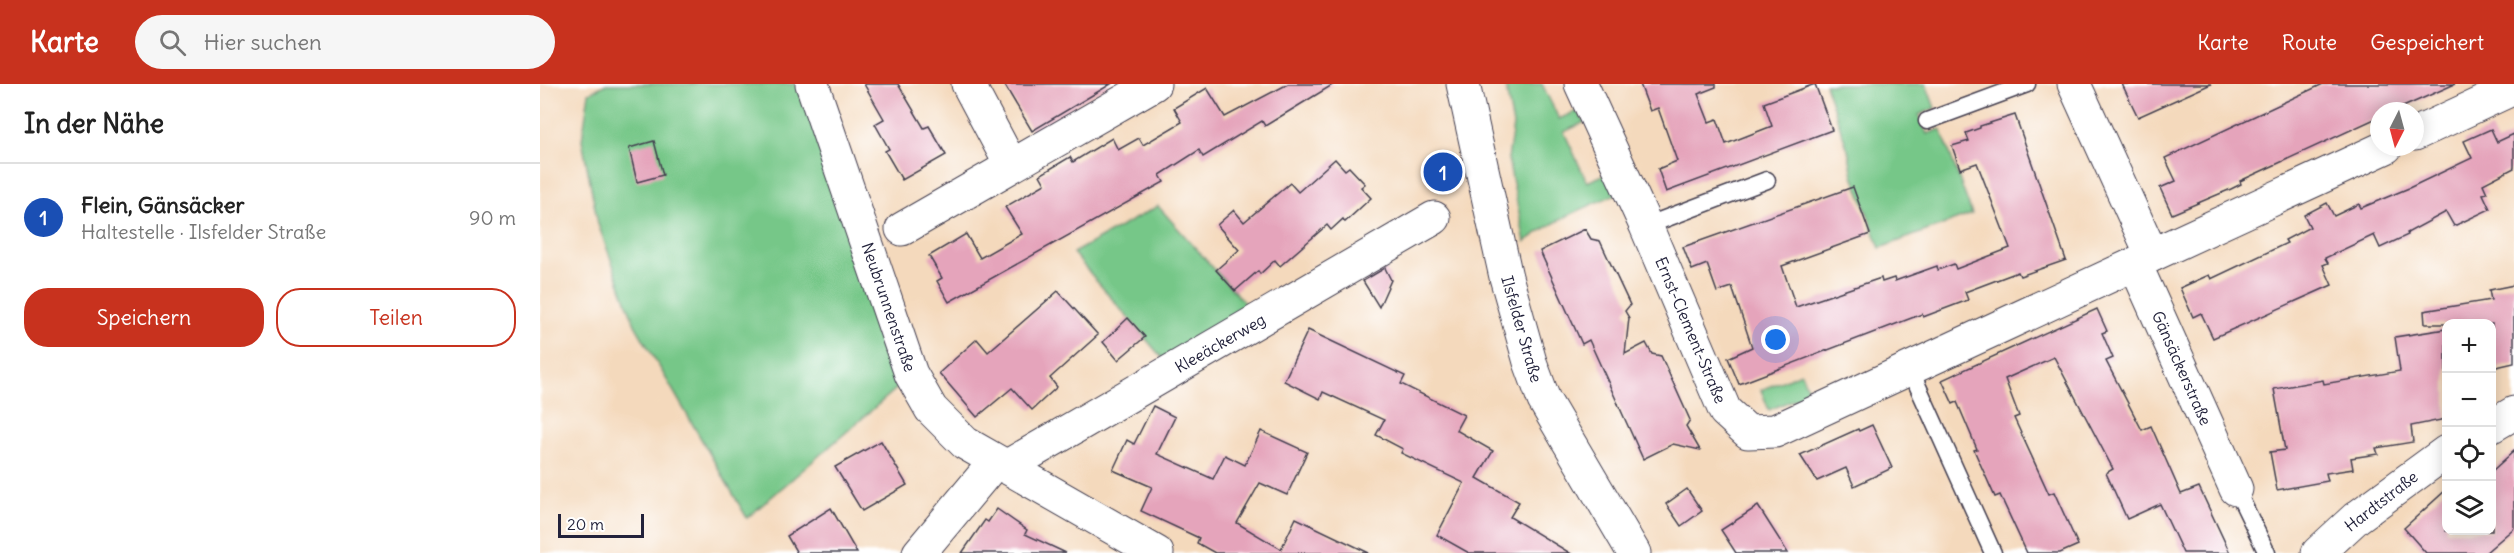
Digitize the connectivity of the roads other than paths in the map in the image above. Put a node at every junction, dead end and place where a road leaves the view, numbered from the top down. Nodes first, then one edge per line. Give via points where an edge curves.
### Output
1 (812, 84) edge
2 (968, 84) edge
3 (1154, 84) edge
4 (1463, 84) edge
5 (1581, 84) edge
6 (2027, 84) edge
7 (2074, 84) edge
8 (2514, 88) edge
9 (1928, 122) dead end
10 (2424, 130) edge
11 (2370, 154) edge
12 (1011, 165) junction
13 (1767, 180) dead end
14 (1434, 218) dead end
15 (1646, 226) junction
16 (902, 229) dead end
17 (2144, 260) junction
18 (1910, 369) junction
19 (2514, 413) edge
20 (2496, 424) edge
21 (2442, 455) edge
22 (1000, 465) junction
23 (2236, 489) joint
24 (919, 553) edge
25 (1157, 553) edge
26 (1634, 553) edge
27 (1993, 553) edge
28 (2267, 553) edge
29 (2318, 553) edge

1 - 22 street, Neubrunnenstraße via 911,374 932,409 965,443
2 - 12 street
3 - 12 street
4 - 26 street, Ilsfelder Straße via 1506,277 1530,362 1544,400
5 - 15 street, Ernst-Clement-Straße
6 - 9 lane
7 - 17 street, Gänsäckerstraße
8 - 10 street
11 - 17 street
12 - 16 street
13 - 15 lane
14 - 22 street, Kleeäckerweg
15 - 18 street, Ernst-Clement-Straße via 1725,411 1748,432 1775,431
17 - 18 street, Ernst-Clement-Straße
17 - 23 street, Gänsäckerstraße
18 - 27 lane
19 - 20 street
21 - 29 street, Hardtstraße via 2356,518
22 - 24 street, Kleeäckerweg
22 - 25 street, Neubrunnenstraße
23 - 28 lane

